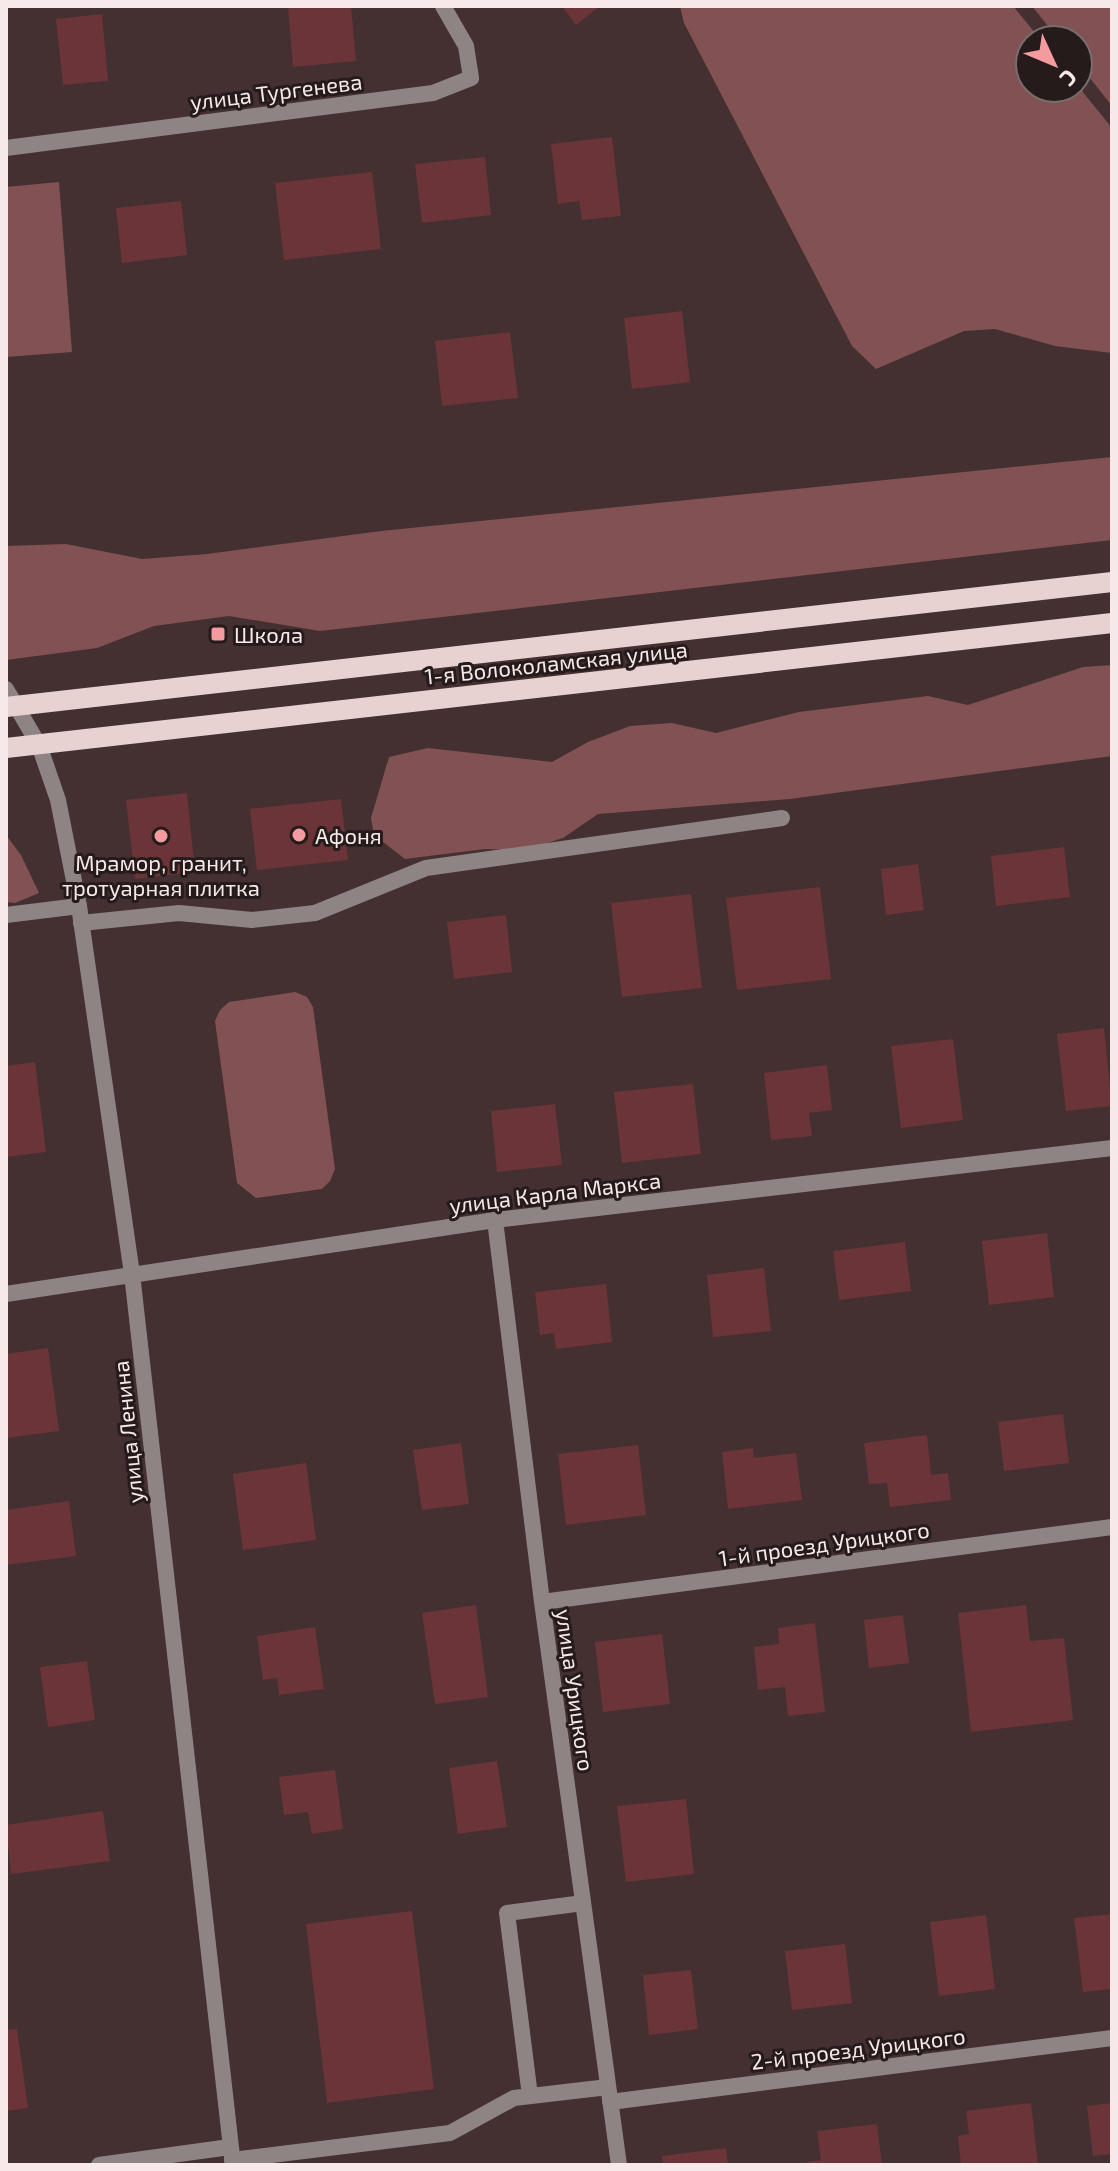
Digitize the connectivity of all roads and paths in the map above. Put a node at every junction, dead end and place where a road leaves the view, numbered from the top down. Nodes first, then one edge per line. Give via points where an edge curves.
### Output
1 (443, 6) edge
2 (6, 148) edge
3 (1112, 582) edge
4 (1112, 623) edge
5 (9, 701) edge
6 (39, 745) junction
7 (6, 748) edge
8 (782, 818) dead end
9 (6, 915) edge
10 (80, 915) junction
11 (1112, 1148) edge
12 (495, 1220) junction
13 (132, 1274) junction
14 (6, 1294) edge
15 (1112, 1527) edge
16 (542, 1602) junction
17 (583, 1903) junction
18 (1112, 2038) edge
19 (609, 2095) junction
20 (530, 2096) junction
21 (232, 2158) edge
22 (99, 2165) edge
23 (619, 2165) edge

1 - 2 street, улица Тургенева via 466,46 471,78 433,93
3 - 5 main road, 1-я Волоколамская улица
4 - 6 main road, 1-я Волоколамская улица
5 - 6 street, улица Ленина
6 - 7 main road, 1-я Волоколамская улица
6 - 10 street, улица Ленина via 58,800
8 - 10 street via 426,868 315,913 252,920 179,913
9 - 10 street
10 - 13 street, улица Ленина
11 - 12 street, улица Карла Маркса
12 - 13 street, улица Карла Маркса
12 - 16 street, улица Урицкого
13 - 14 street, улица Карла Маркса
13 - 21 street, улица Ленина
15 - 16 street, 1-й проезд Урицкого
16 - 17 street, улица Урицкого
17 - 19 street, улица Урицкого
17 - 20 street via 507,1913
18 - 19 street, 2-й проезд Урицкого
19 - 20 street, 2-й проезд Урицкого
19 - 23 street, улица Урицкого
20 - 21 street, 2-й проезд Урицкого via 514,2098 450,2133
21 - 22 street

